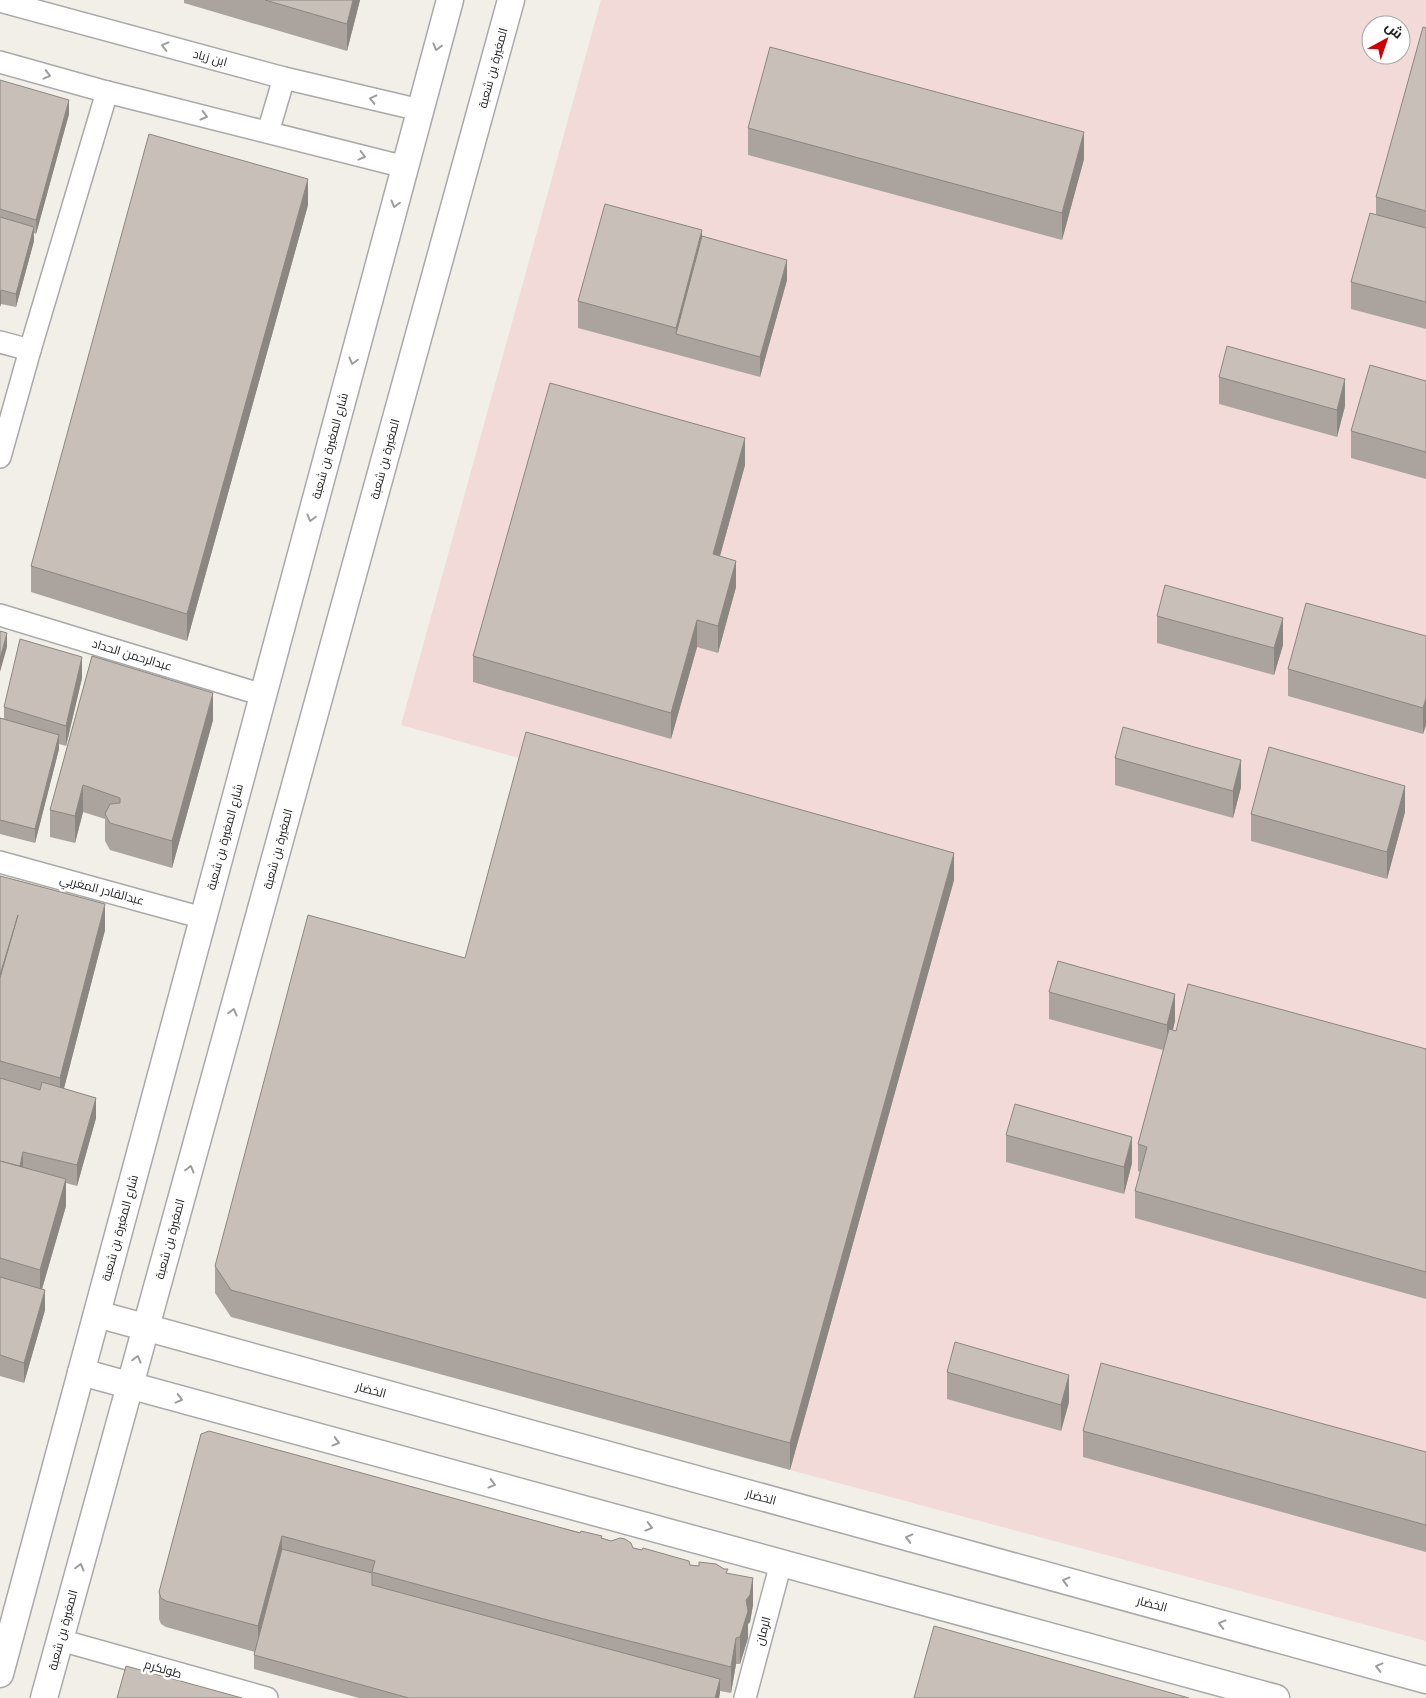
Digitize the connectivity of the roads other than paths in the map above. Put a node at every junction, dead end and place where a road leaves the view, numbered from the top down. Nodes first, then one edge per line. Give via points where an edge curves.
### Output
1 (450, 0) edge
2 (511, 0) edge
3 (0, 1) edge
4 (0, 62) edge
5 (284, 78) junction
6 (107, 92) junction
7 (420, 110) junction
8 (268, 132) junction
9 (405, 167) junction
10 (0, 342) edge
11 (30, 350) junction
12 (0, 457) edge
13 (0, 615) edge
14 (263, 695) junction
15 (0, 862) edge
16 (203, 918) junction
17 (96, 1314) junction
18 (146, 1328) junction
19 (81, 1372) junction
20 (130, 1385) junction
21 (781, 1563) junction
22 (8, 1610) edge
23 (60, 1640) junction
24 (0, 1674) edge
25 (1426, 1680) edge
26 (44, 1698) edge
27 (266, 1698) edge
28 (745, 1698) edge
29 (1276, 1698) edge

1 -> 7 street, شارع المغيرة بن شعبة
18 -> 2 street, المغيرة بن شعبة
5 -> 3 street, ابن زياد
4 -> 6 street
7 -> 5 street, ابن زياد
5 - 8 street
6 -> 8 street
6 - 11 street
7 - 9 street, شارع المغيرة بن شعبة
8 -> 9 street
9 -> 14 street, شارع المغيرة بن شعبة
10 - 11 street
11 - 12 street
13 - 14 street, عبدالرحمن الحداد
14 - 16 street, شارع المغيرة بن شعبة
15 - 16 street, عبدالقادر المغربي
16 - 17 street, شارع المغيرة بن شعبة
17 - 18 street, الخضار
17 - 19 street, شارع المغيرة بن شعبة
20 -> 18 street, المغيرة بن شعبة
25 -> 18 street, الخضار
19 - 20 street
19 - 22 street, شارع المغيرة بن شعبة
20 -> 21 street
23 -> 20 street, المغيرة بن شعبة
21 - 28 street, الرمان
21 - 29 street
22 - 24 street, شارع المغيرة بن شعبة
23 - 26 street, المغيرة بن شعبة
23 - 27 street, طولكرم

